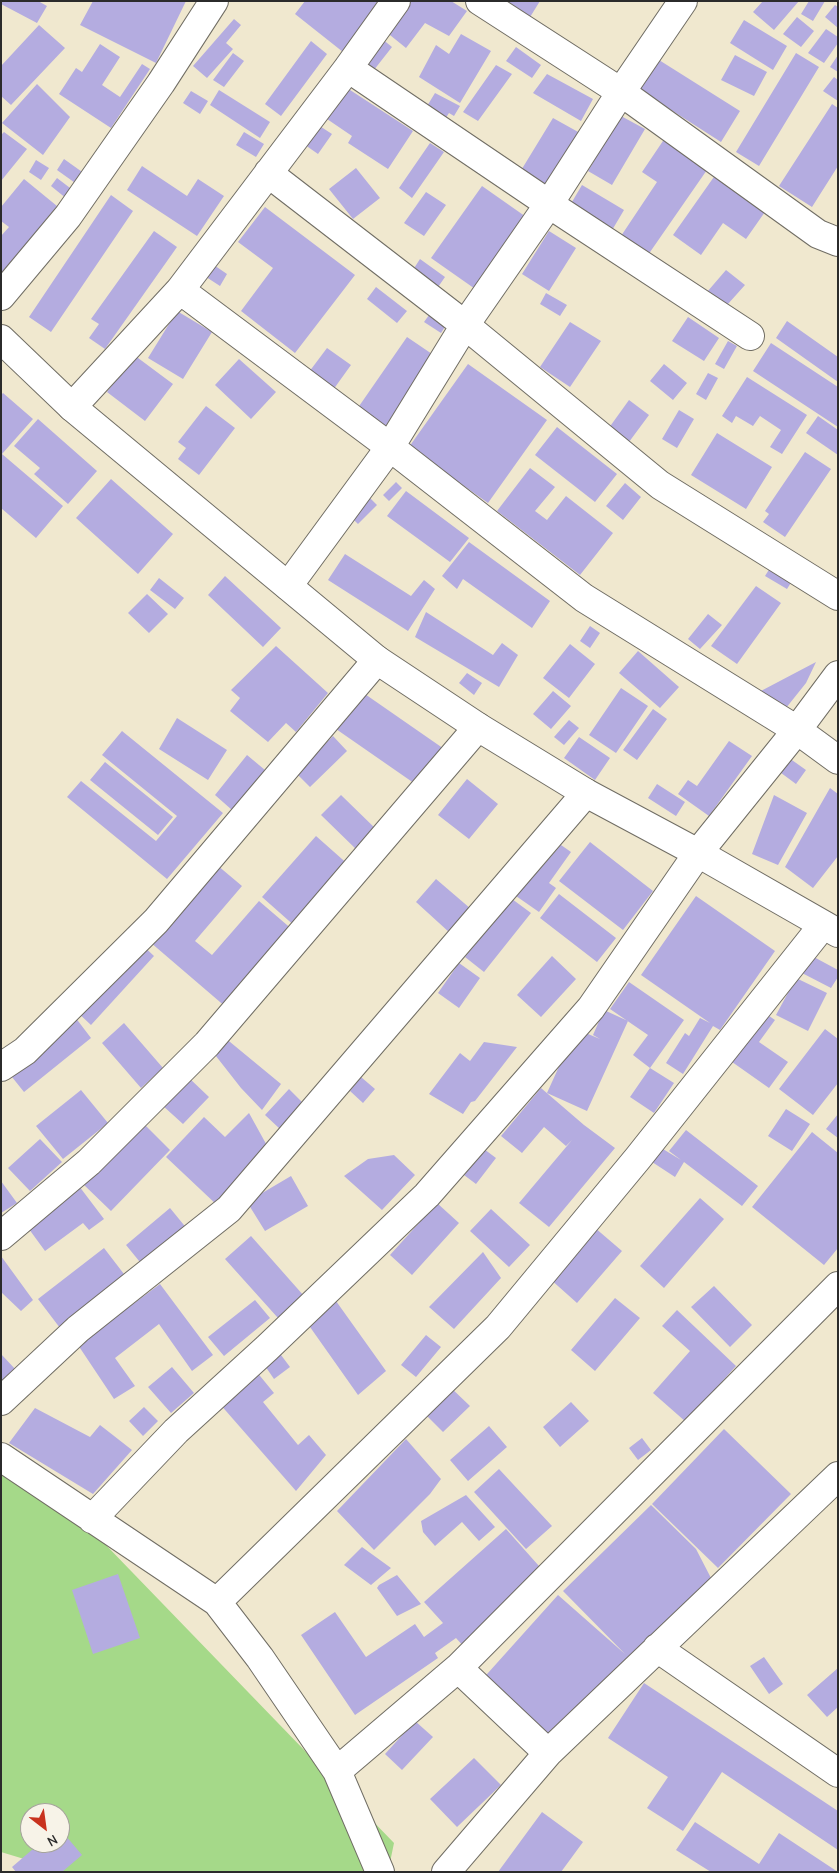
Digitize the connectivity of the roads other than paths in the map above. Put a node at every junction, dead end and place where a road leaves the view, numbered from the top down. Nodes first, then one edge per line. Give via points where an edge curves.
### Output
1 (214, 1) edge
2 (396, 1) edge
3 (480, 1) edge
4 (683, 1) edge
5 (348, 68) junction
6 (620, 92) junction
7 (268, 172) junction
8 (549, 204) junction
9 (838, 242) edge
10 (180, 290) junction
11 (1, 296) edge
12 (465, 325) junction
13 (750, 336) dead end
14 (1, 339) edge
15 (72, 407) junction
16 (390, 447) junction
17 (288, 586) junction
18 (838, 596) edge
19 (377, 660) junction
20 (838, 675) edge
21 (478, 727) junction
22 (797, 730) junction
23 (838, 760) edge
24 (586, 793) junction
25 (698, 852) junction
26 (830, 929) edge
27 (1, 1067) edge
28 (1, 1236) edge
29 (838, 1286) edge
30 (1, 1401) edge
31 (1, 1457) edge
32 (838, 1476) edge
33 (92, 1519) junction
34 (217, 1602) junction
35 (657, 1648) junction
36 (458, 1668) junction
37 (548, 1754) junction
38 (337, 1771) junction
39 (838, 1773) edge
40 (380, 1872) edge
41 (446, 1872) edge

1 - 11 street via 68,216
2 - 5 street
3 - 6 street
4 - 6 street
5 - 7 street
5 - 8 street
6 - 8 street
6 - 9 street via 818,234
7 - 10 street
7 - 12 street
8 - 12 street
8 - 13 street
10 - 15 street
10 - 16 street
12 - 16 street
12 - 18 street via 660,485
14 - 15 street
15 - 17 street
16 - 17 street
16 - 22 street via 584,598
17 - 19 street
19 - 21 street
19 - 27 street via 156,921 25,1051
20 - 22 street
21 - 24 street
21 - 28 street via 207,1044 90,1162
22 - 23 street
22 - 25 street
24 - 25 street
24 - 30 street via 229,1209 78,1329
25 - 26 street
25 - 33 street via 591,1008 427,1196 176,1431
26 - 34 street via 498,1327
29 - 36 street
31 - 33 street
32 - 35 street
33 - 34 street
34 - 38 street via 260,1658
35 - 37 street
35 - 39 street
36 - 37 street
36 - 38 street
37 - 41 street
38 - 40 street

